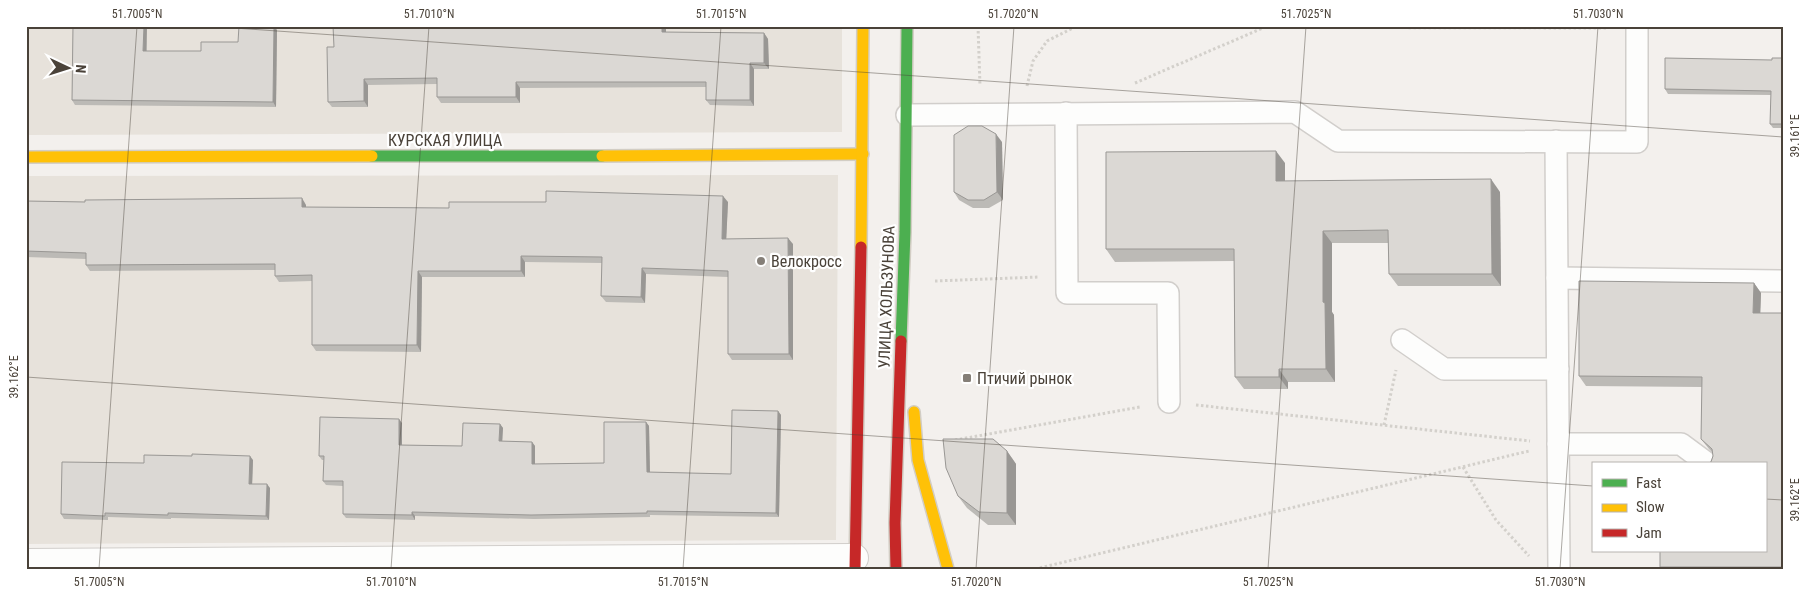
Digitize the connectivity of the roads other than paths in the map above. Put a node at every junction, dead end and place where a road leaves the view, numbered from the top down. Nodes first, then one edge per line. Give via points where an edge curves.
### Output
1 (863, 26) edge
2 (906, 26) edge
3 (1636, 27) edge
4 (1066, 112) junction
5 (907, 114) junction
6 (1556, 141) junction
7 (863, 154) junction
8 (26, 157) edge
9 (1557, 278) junction
10 (1783, 281) edge
11 (903, 284) junction
12 (1402, 340) road end
13 (1558, 369) junction
14 (911, 382) dead end
15 (913, 401) dead end
16 (1168, 402) road end
17 (1558, 444) junction
18 (1705, 462) edge
19 (26, 563) edge
20 (854, 564) edge
21 (896, 569) edge
22 (948, 569) edge
23 (1559, 569) edge

1 - 7 main road, УЛИЦА ХОЛЬЗУНОВА
2 - 5 main road, УЛИЦА ХОЛЬЗУНОВА
3 - 6 lane via 1637,142
4 - 5 lane
4 - 6 lane via 1295,112 1338,141
4 - 16 lane via 1067,294 1168,293
5 - 11 main road, УЛИЦА ХОЛЬЗУНОВА
6 - 9 lane
7 - 8 main road, КУРСКАЯ УЛИЦА
7 - 20 main road, УЛИЦА ХОЛЬЗУНОВА
9 - 10 lane
9 - 13 lane
11 - 14 main road
11 - 21 main road, УЛИЦА ХОЛЬЗУНОВА
12 - 13 lane via 1444,369
13 - 17 lane
15 - 22 main road via 918,460
17 - 18 lane via 1681,444
17 - 23 lane
19 - 20 street

